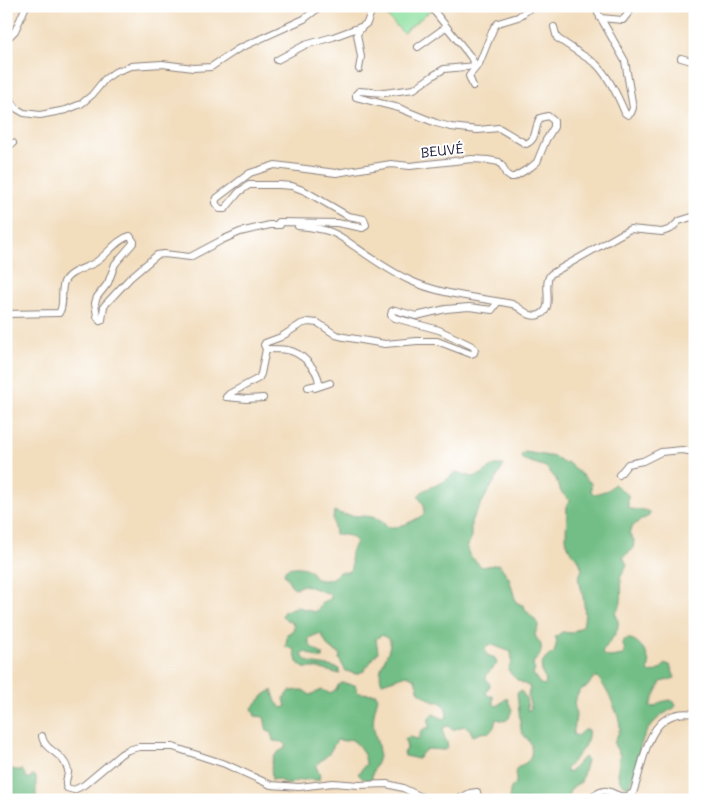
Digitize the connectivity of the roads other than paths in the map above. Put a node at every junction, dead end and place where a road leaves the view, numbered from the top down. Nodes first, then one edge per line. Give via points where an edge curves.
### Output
1 (26, 6) edge
2 (321, 6) edge
3 (374, 6) edge
4 (430, 6) edge
5 (533, 6) edge
6 (594, 6) edge
7 (313, 9) edge
8 (630, 11) dead end
9 (600, 18) junction
10 (363, 26) junction
11 (446, 27) junction
12 (554, 27) dead end
13 (6, 40) edge
14 (418, 47) dead end
15 (681, 58) dead end
16 (277, 60) dead end
17 (695, 62) edge
18 (476, 66) junction
19 (359, 69) dead end
20 (474, 86) dead end
21 (6, 93) edge
22 (13, 143) dead end
23 (6, 148) edge
24 (695, 216) edge
25 (276, 225) junction
26 (497, 303) junction
27 (6, 314) edge
28 (266, 349) junction
29 (330, 383) dead end
30 (263, 398) dead end
31 (695, 452) edge
32 (619, 475) dead end
33 (695, 714) edge
34 (42, 736) dead end
35 (428, 800) edge
36 (457, 800) edge
37 (471, 800) edge
38 (590, 800) edge

1 - 13 street via 15,31
2 - 7 street
3 - 10 street
4 - 11 street
5 - 18 street via 518,17 494,27
6 - 9 street
7 - 21 street via 296,23 238,49 211,67 162,64 122,69 105,79 81,104 66,110 40,115 24,114 16,109
8 - 9 street via 623,20
9 - 12 street via 625,61 633,108 628,115 601,69 557,38
10 - 16 street via 305,45
10 - 19 street via 357,34 361,57
11 - 14 street
11 - 18 street
15 - 17 street
18 - 20 street via 469,76
18 - 25 street, BEUVÉ via 444,69 414,89 360,91 355,96 410,112 436,124 472,130 499,128 526,144 532,141 540,118 548,116 554,121 554,127 534,165 510,177 499,162 488,160 410,166 391,164 336,173 275,165 250,173 214,203 225,209 238,192 249,185 292,186 348,216 364,219 366,224 363,228 279,222
22 - 23 street
24 - 26 street via 662,232 630,229 551,274 546,284 548,302 545,311 539,315 530,315 514,305
25 - 26 street via 334,232 410,281
25 - 27 street via 240,232 190,257 157,255 104,306 102,320 98,320 97,297 108,283 115,264 134,242 128,236 97,262 64,281 61,311 55,314
26 - 28 street via 492,310 469,307 422,316 392,311 395,318 440,330 472,346 475,349 471,354 437,341 385,344 344,337 318,323 308,322 265,343
28 - 29 street via 288,350 314,368 319,383 308,387 318,388
28 - 30 street via 259,378 226,397
31 - 32 street via 661,452 628,464
33 - 38 street via 678,712 662,721 646,747 633,793 622,798 607,790 599,791
34 - 35 street via 44,743 62,757 68,771 66,785 74,790 128,750 173,747 225,764 271,785 387,784 410,790
36 - 37 street via 477,792 477,798

